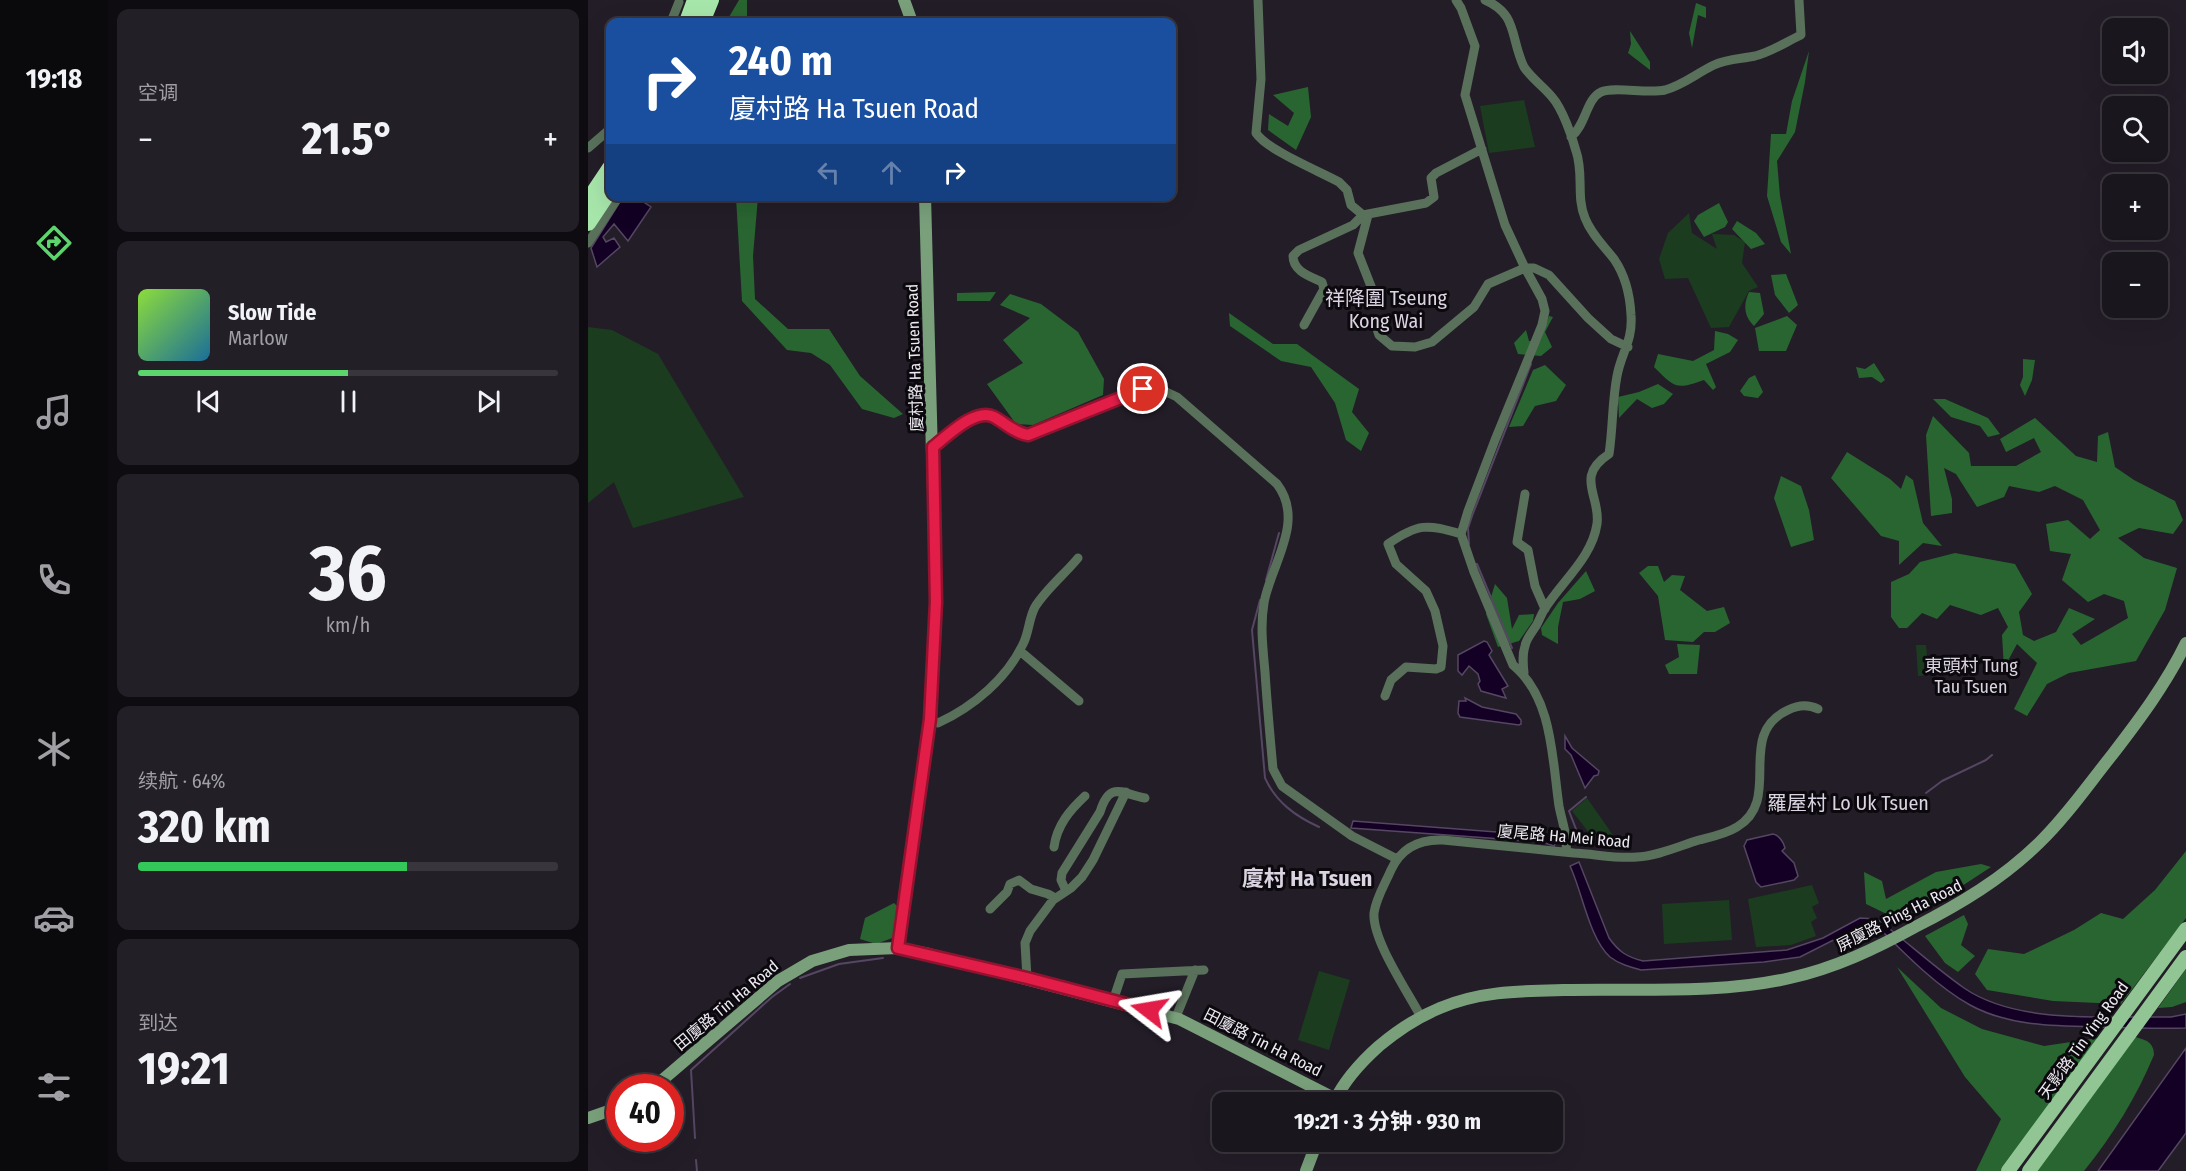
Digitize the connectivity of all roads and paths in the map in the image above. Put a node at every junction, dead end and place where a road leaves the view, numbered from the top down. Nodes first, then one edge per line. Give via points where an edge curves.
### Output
1 (711, 0) edge
2 (904, 0) edge
3 (1258, 0) edge
4 (1456, 0) edge
5 (1485, 0) edge
6 (1799, 0) edge
7 (687, 1) edge
8 (674, 18) edge
9 (687, 18) edge
10 (704, 18) edge
11 (911, 18) edge
12 (606, 132) edge
13 (1571, 137) junction
14 (588, 148) edge
15 (1482, 149) junction
16 (606, 174) edge
17 (606, 196) edge
18 (588, 201) edge
19 (616, 201) edge
20 (925, 201) edge
21 (1365, 215) junction
22 (588, 223) edge
23 (588, 243) edge
24 (1525, 268) junction
25 (1374, 294) dead end
26 (1304, 325) dead end
27 (1376, 326) dead end
28 (1628, 348) junction
29 (933, 447) junction
30 (1525, 494) dead end
31 (1461, 534) junction
32 (1078, 558) dead end
33 (1545, 609) junction
34 (2186, 643) edge
35 (1020, 651) junction
36 (1524, 673) junction
37 (1385, 696) dead end
38 (1079, 701) dead end
39 (1818, 710) dead end
40 (930, 719) junction
41 (1126, 792) junction
42 (1145, 798) dead end
43 (1103, 803) junction
44 (1054, 847) dead end
45 (1566, 852) junction
46 (1397, 859) junction
47 (1066, 891) junction
48 (1054, 898) junction
49 (990, 909) dead end
50 (2186, 929) edge
51 (898, 948) junction
52 (2186, 957) edge
53 (1027, 978) junction
54 (1113, 1001) junction
55 (1176, 1017) junction
56 (1421, 1017) junction
57 (669, 1074) edge
58 (1319, 1092) edge
59 (1340, 1092) edge
60 (606, 1112) edge
61 (588, 1118) edge
62 (1313, 1152) edge
63 (1306, 1171) edge
64 (2007, 1171) edge
65 (2029, 1171) edge

1 - 10 highway
2 - 11 street
3 - 21 street via 1261,79 1256,133 1275,148 1339,182 1347,190 1351,205
4 - 15 street via 1475,46 1465,95
5 - 13 street via 1499,6 1511,25 1525,69 1554,99
6 - 13 street via 1801,35 1756,56 1716,64 1664,90 1598,93 1580,130
7 - 8 street
7 - 9 highway
12 - 14 street
13 - 28 street via 1577,153 1584,216 1616,261 1628,289 1632,328
15 - 21 street via 1436,172 1431,178 1434,197 1426,203
15 - 24 street via 1502,216
16 - 18 highway
17 - 22 highway
19 - 23 street
20 - 29 street, 廈村路 Ha Tsuen Road
21 - 25 street via 1358,253
21 - 26 street via 1293,256 1301,272 1324,285
24 - 27 street via 1488,284 1474,307 1432,342 1415,347 1392,346
24 - 28 street via 1549,275 1588,318
24 - 31 street via 1542,299 1545,317
28 - 33 street via 1614,394 1609,453 1592,472 1598,522 1593,538
29 - 40 street, 廈村路 Ha Tsuen Road via 936,602
29 - 46 street via 976,416 991,415 1028,435 1122,396 1143,389 1160,390 1177,397 1277,484 1285,499 1287,521 1284,548 1264,604 1262,639 1274,769 1282,786 1352,836
30 - 33 street via 1517,542 1528,550 1535,586
31 - 36 street via 1513,664
31 - 37 street via 1422,526 1388,543 1396,564 1426,591 1443,645 1441,667 1406,667 1391,680
32 - 35 street via 1036,606
33 - 36 street via 1525,643
34 - 56 street, 屏廈路 Ping Ha Road via 2144,713 2040,842 1976,894 1895,938 1832,967 1773,982 1700,988 1502,992 1452,1004
35 - 38 street
35 - 40 street via 999,679 974,702 938,723
36 - 45 street via 1547,723
39 - 45 street, 廈尾路 Ha Mei Road via 1810,706 1790,709 1765,730 1760,747 1757,803 1750,817 1734,829 1644,856
40 - 51 street, 廈村路 Ha Tsuen Road
41 - 42 street
41 - 43 street via 1114,792
41 - 47 street via 1093,860
43 - 44 street via 1084,795 1064,820
43 - 47 street via 1062,873
45 - 46 street, 廈尾路 Ha Mei Road via 1433,840 1413,845
46 - 56 street via 1377,900 1375,925 1379,940
47 - 48 street
48 - 49 street via 1019,880
48 - 53 street via 1025,943
50 - 64 main road, 天影路 Tin Ying Road
51 - 53 street, 田廈路 Tin Ha Road
51 - 57 street, 田廈路 Tin Ha Road via 849,950 793,971
52 - 65 main road, 天影路 Tin Ying Road
53 - 54 street, 田廈路 Tin Ha Road
54 - 55 street, 田廈路 Tin Ha Road
54 - 55 street via 1122,974 1199,970
55 - 58 street, 田廈路 Tin Ha Road
56 - 59 street, 屏廈路 Ping Ha Road via 1370,1055
60 - 61 street
62 - 63 street

